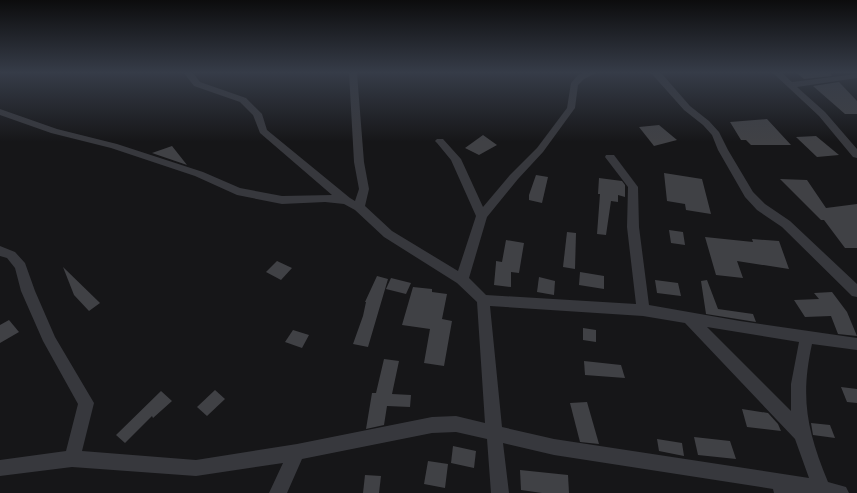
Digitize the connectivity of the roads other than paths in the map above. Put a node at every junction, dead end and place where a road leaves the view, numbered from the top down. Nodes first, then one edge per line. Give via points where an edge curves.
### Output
1 (232, 96) edge
2 (355, 96) edge
3 (573, 96) edge
4 (677, 96) edge
5 (803, 96) edge
6 (0, 112) edge
7 (440, 141) dead end
8 (857, 155) edge
9 (610, 157) dead end
10 (346, 201) junction
11 (359, 207) junction
12 (482, 216) junction
13 (0, 251) edge
14 (462, 279) junction
15 (857, 292) edge
16 (483, 300) junction
17 (643, 310) junction
18 (689, 318) junction
19 (808, 336) junction
20 (857, 344) edge
21 (494, 432) junction
22 (802, 434) junction
23 (297, 452) junction
24 (72, 459) junction
25 (0, 468) edge
26 (780, 487) edge
27 (822, 489) junction
28 (278, 493) edge
29 (500, 493) edge
30 (840, 493) edge

1 - 10 street via 243,100 256,114 263,130
2 - 11 street via 359,162 364,189
3 - 12 street via 571,108 540,150
4 - 15 street via 716,134 749,194 761,207 786,224
5 - 8 street
6 - 10 street via 54,131 114,146 192,171 237,191 282,200 325,198
7 - 12 street via 456,158
9 - 17 street via 632,187 633,227
10 - 11 street
11 - 14 street via 388,234
12 - 14 street
13 - 24 street via 11,255 21,266 28,291 50,341 86,403
14 - 16 street
16 - 17 street
16 - 21 street
17 - 18 street
18 - 19 street
18 - 22 street
19 - 20 street
19 - 22 street via 798,387
21 - 23 street via 456,424 432,425
21 - 26 street via 554,447
21 - 29 street
22 - 27 street
23 - 24 street via 196,468
23 - 28 street
24 - 25 street
26 - 27 street
27 - 30 street

